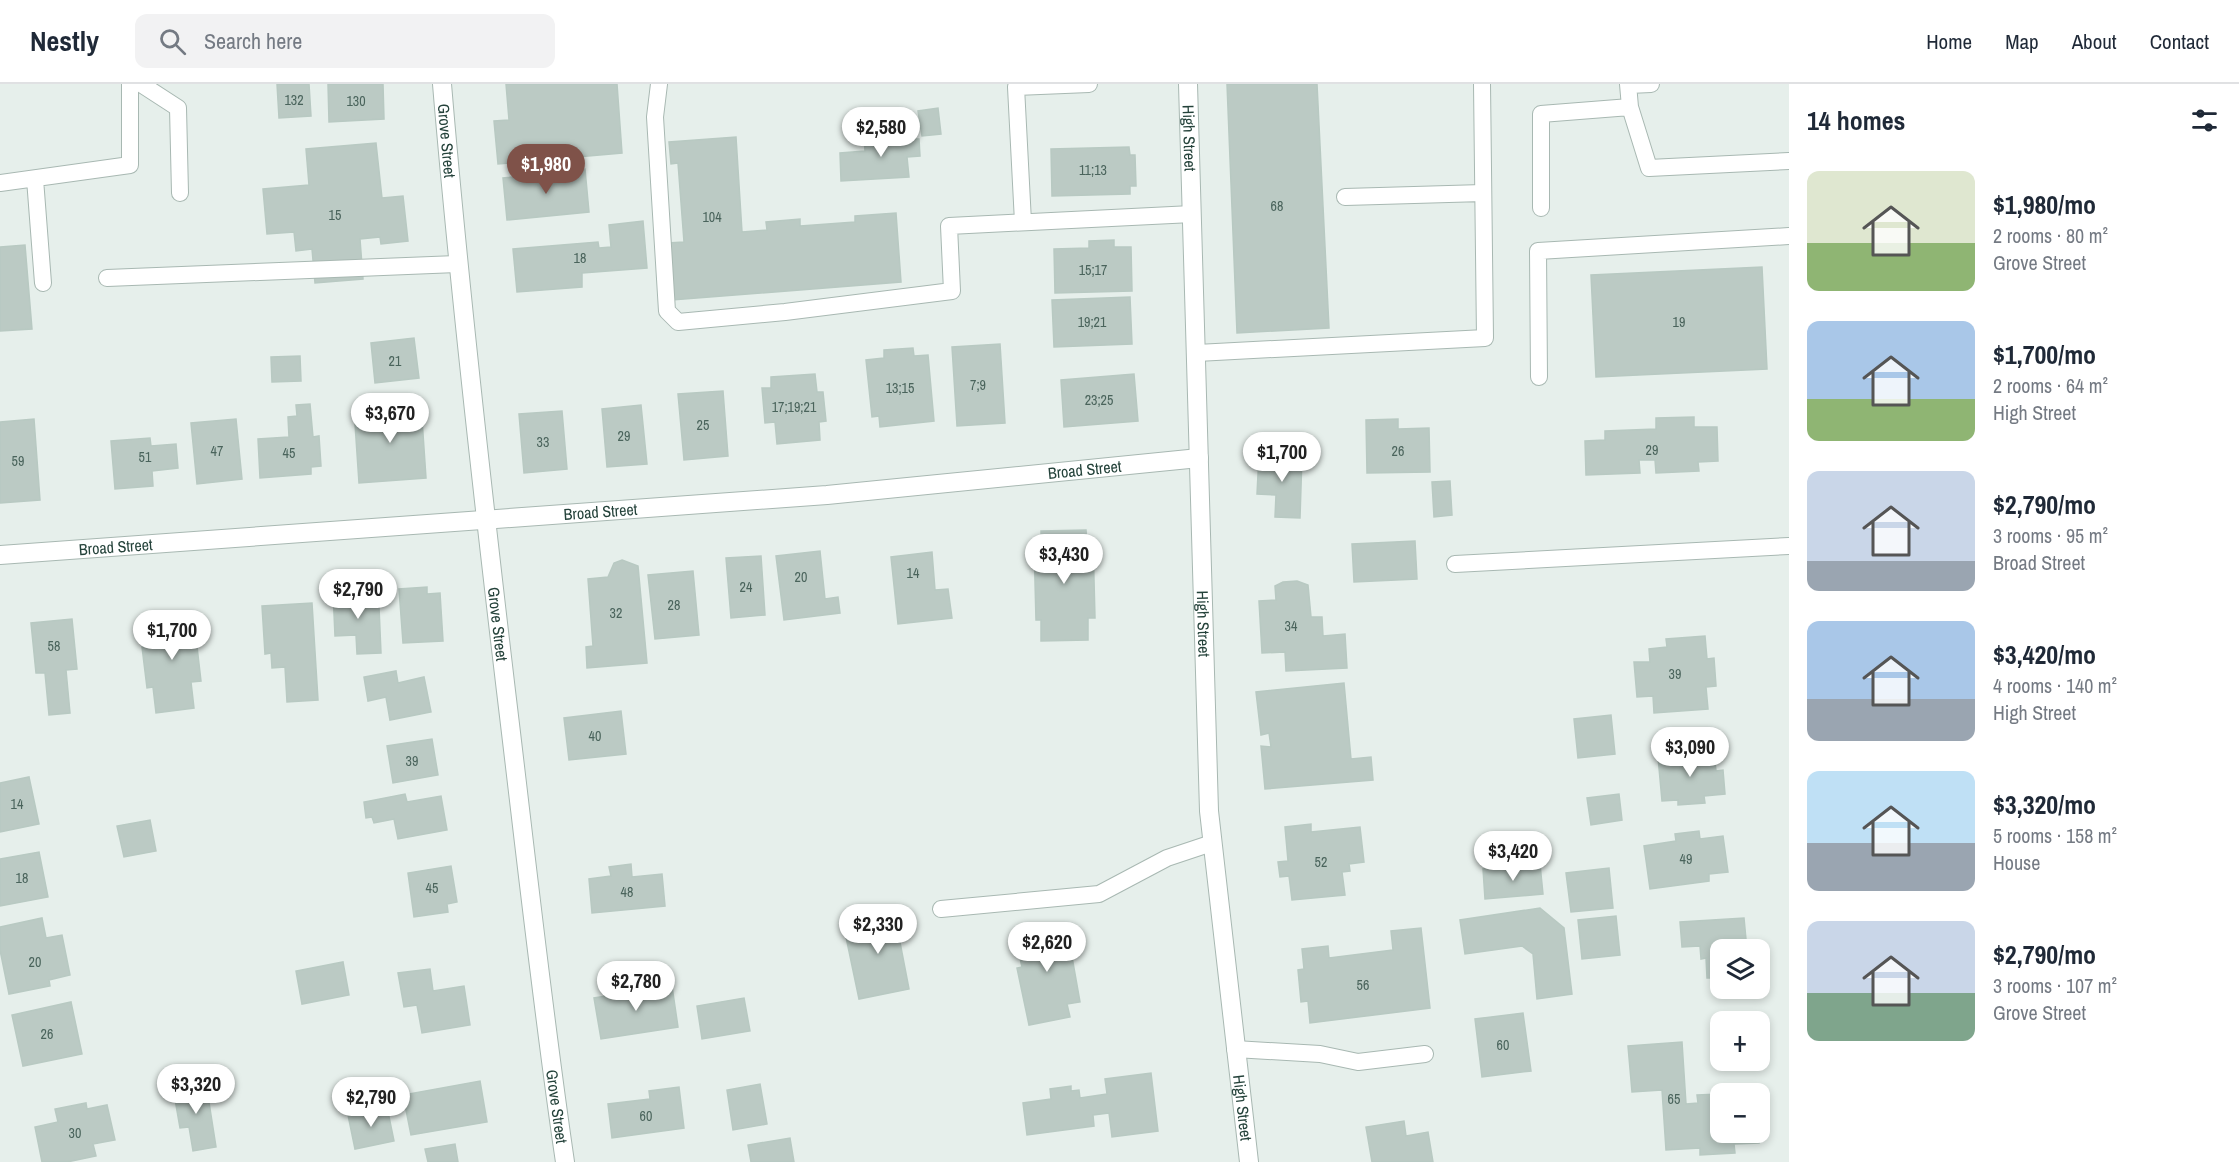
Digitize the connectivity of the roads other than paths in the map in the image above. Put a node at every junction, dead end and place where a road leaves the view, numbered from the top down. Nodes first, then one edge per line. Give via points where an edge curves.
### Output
1 (130, 84) edge
2 (141, 84) edge
3 (442, 84) edge
4 (659, 84) edge
5 (1089, 84) edge
6 (1188, 84) edge
7 (1482, 84) edge
8 (1652, 84) edge
9 (1628, 85) edge
10 (1630, 107) junction
11 (1789, 161) edge
12 (35, 178) junction
13 (0, 183) edge
14 (180, 193) dead end
15 (1483, 193) junction
16 (1345, 197) dead end
17 (1541, 208) dead end
18 (1192, 214) junction
19 (1023, 222) junction
20 (1789, 236) edge
21 (457, 264) junction
22 (107, 278) dead end
23 (43, 282) dead end
24 (1197, 353) junction
25 (1539, 377) dead end
26 (1199, 458) junction
27 (486, 520) junction
28 (1789, 546) edge
29 (0, 555) edge
30 (1455, 564) dead end
31 (1212, 843) junction
32 (941, 909) dead end
33 (1235, 1049) junction
34 (1425, 1054) dead end
35 (566, 1162) edge
36 (1249, 1162) edge

1 - 12 lane via 130,165
2 - 14 lane via 178,108
3 - 21 street, Grove Street
4 - 19 lane via 655,117 667,311 678,322 952,291 949,226
5 - 19 lane via 1016,87
6 - 18 street, High Street
7 - 15 lane
8 - 9 lane
9 - 10 lane
10 - 11 lane via 1649,168
10 - 17 lane via 1541,114
12 - 13 lane
12 - 23 lane
15 - 16 lane
15 - 24 lane via 1485,338
18 - 19 lane
18 - 24 street, High Street
20 - 25 lane via 1538,251
21 - 22 lane
21 - 27 street, Grove Street
24 - 26 street, High Street
26 - 27 street, Broad Street via 827,495
26 - 31 street, High Street
27 - 29 street, Broad Street
27 - 35 street, Grove Street via 528,891
28 - 30 lane
31 - 32 lane via 1167,858 1099,894
31 - 33 street, High Street
33 - 34 lane via 1320,1054 1358,1062
33 - 36 street, High Street

